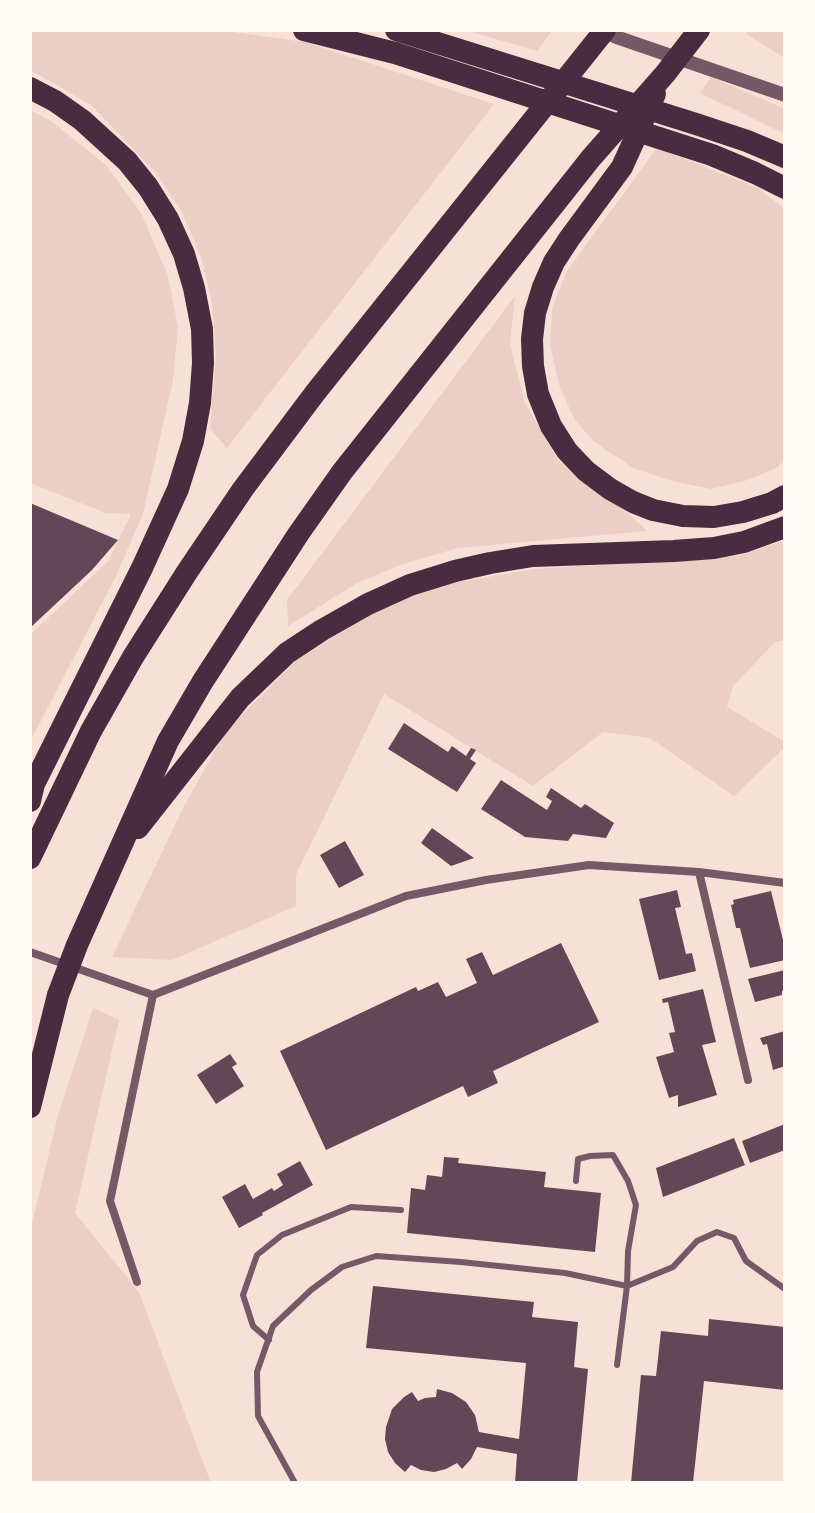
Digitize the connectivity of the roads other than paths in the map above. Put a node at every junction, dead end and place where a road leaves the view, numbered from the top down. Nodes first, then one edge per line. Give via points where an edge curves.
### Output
1 (304, 30) edge
2 (396, 30) edge
3 (603, 30) edge
4 (699, 30) edge
5 (665, 74) junction
6 (30, 88) edge
7 (785, 95) edge
8 (785, 157) edge
9 (785, 188) edge
10 (785, 496) edge
11 (785, 527) edge
12 (30, 801) edge
13 (30, 858) edge
14 (113, 861) junction
15 (699, 872) junction
16 (785, 883) edge
17 (30, 952) edge
18 (153, 995) junction
19 (748, 1080) dead end
20 (30, 1107) edge
21 (576, 1181) dead end
22 (401, 1210) dead end
23 (137, 1282) dead end
24 (627, 1286) junction
25 (785, 1289) edge
26 (269, 1340) junction
27 (617, 1365) dead end
28 (295, 1483) edge

1 - 9 highway via 395,53 712,155
2 - 8 highway
3 - 7 street
3 - 13 highway via 243,489 133,657
4 - 5 highway
5 - 10 highway via 622,167 554,262 535,313 538,394 567,451 586,471 633,502 683,516 714,517
5 - 14 highway via 591,158 299,533 168,741
6 - 12 highway via 82,120 148,187 184,254 202,329 203,363 193,441 178,489
11 - 14 highway via 714,548 548,555 490,563 410,585 368,604 287,653 240,698
14 - 20 highway via 58,995
15 - 16 street
15 - 18 street via 589,865 406,896
15 - 19 street
17 - 18 street
18 - 23 street via 110,1201
21 - 24 lane via 578,1159 613,1155 628,1181 636,1205
22 - 26 lane via 351,1207 282,1235 257,1255 243,1295 253,1326
24 - 25 lane via 673,1267 697,1241 717,1232 734,1238 746,1261
24 - 26 lane via 565,1273 376,1256 342,1267 311,1290 273,1326
24 - 27 lane
26 - 28 lane via 257,1372 258,1416

